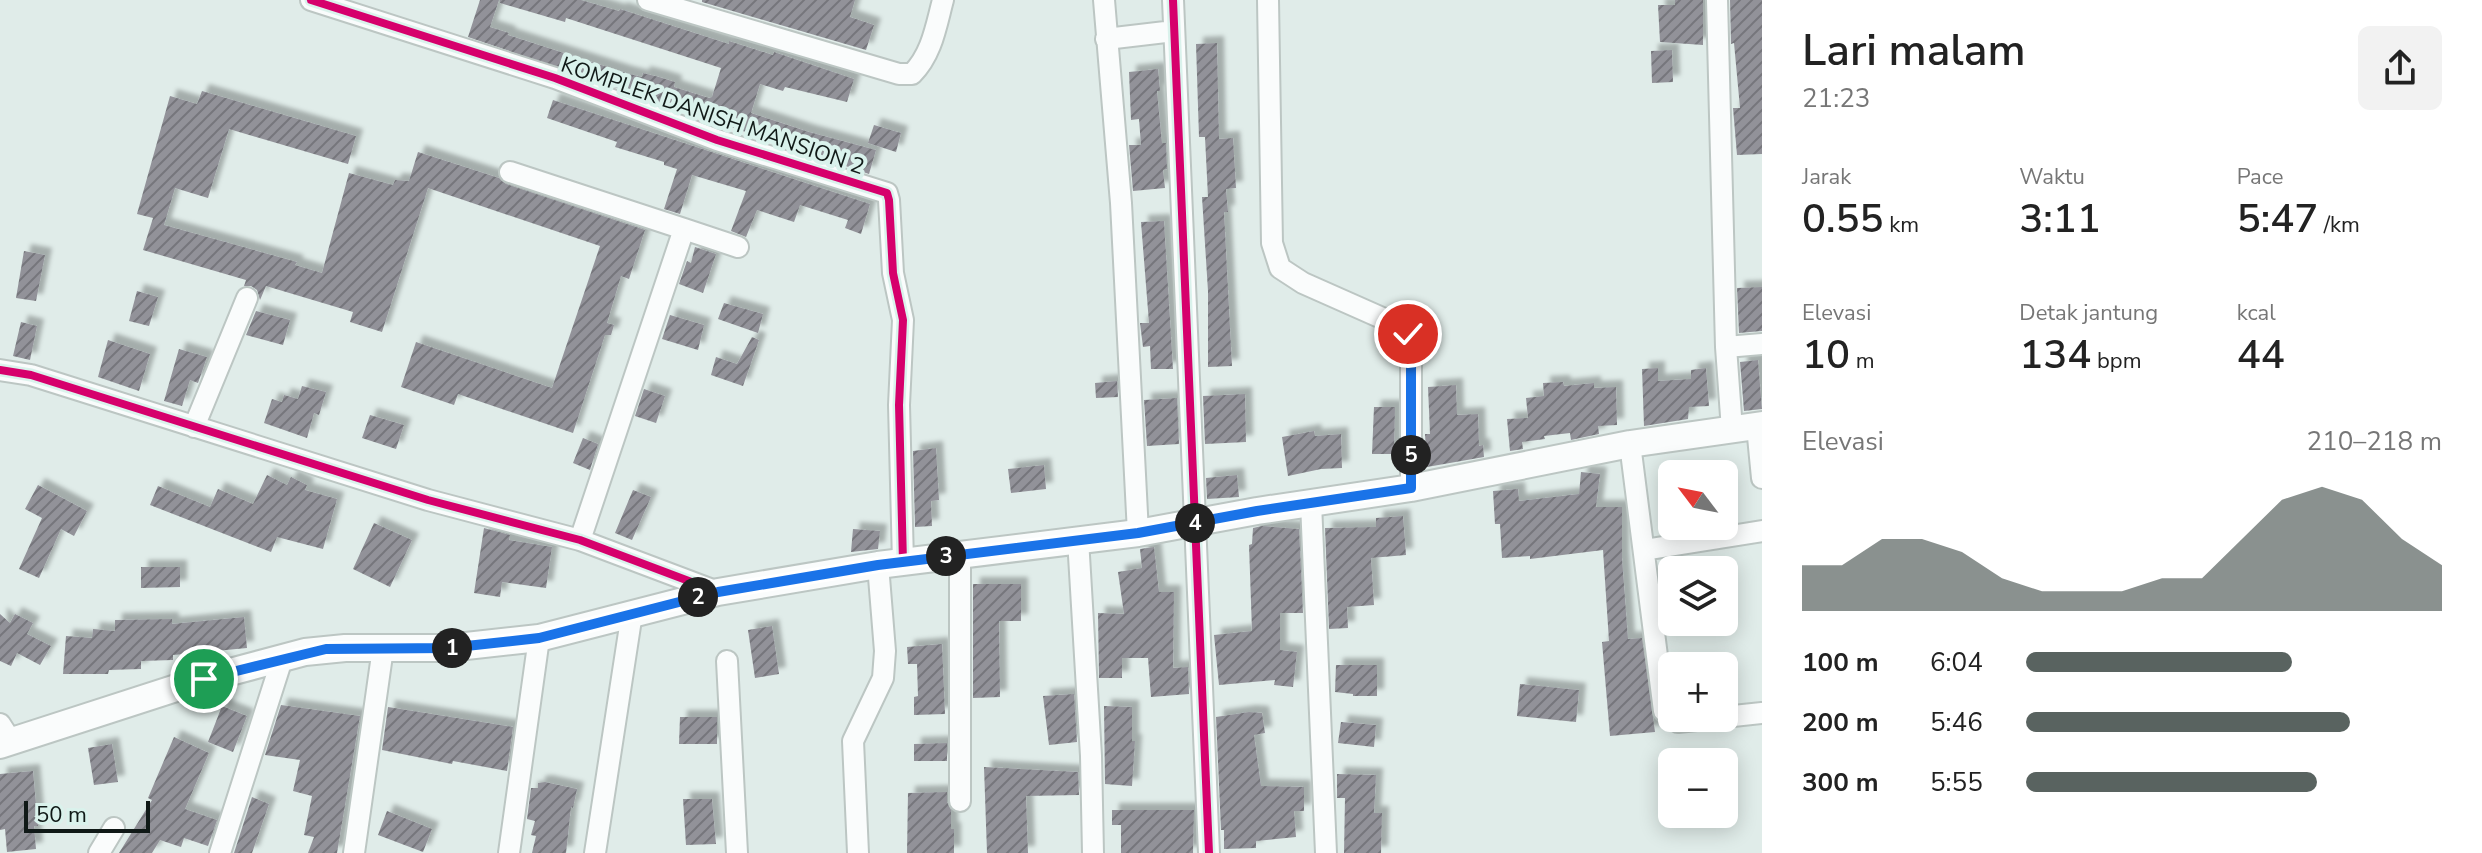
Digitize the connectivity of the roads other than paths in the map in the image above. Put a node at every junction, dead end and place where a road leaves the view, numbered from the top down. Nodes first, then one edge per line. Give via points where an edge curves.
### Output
1 (311, 0) edge
2 (648, 0) edge
3 (943, 0) edge
4 (1104, 0) edge
5 (1173, 0) edge
6 (1268, 0) edge
7 (1717, 0) edge
8 (1174, 31) junction
9 (1106, 39) junction
10 (510, 172) dead end
11 (684, 229) junction
12 (738, 247) dead end
13 (247, 298) dead end
14 (1762, 344) edge
15 (1726, 347) junction
16 (0, 370) edge
17 (194, 427) junction
18 (1750, 427) edge
19 (1630, 444) junction
20 (1762, 478) edge
21 (1411, 488) junction
22 (1311, 503) junction
23 (1194, 523) junction
24 (1762, 531) edge
25 (1138, 533) junction
26 (1078, 539) junction
27 (580, 540) junction
28 (1644, 550) junction
29 (960, 554) junction
30 (891, 564) junction
31 (718, 592) junction
32 (632, 613) junction
33 (539, 638) junction
34 (383, 648) junction
35 (282, 659) junction
36 (727, 661) dead end
37 (1658, 663) edge
38 (1762, 713) edge
39 (1738, 716) edge
40 (4, 737) edge
41 (960, 801) dead end
42 (114, 828) dead end
43 (99, 853) edge
44 (220, 853) edge
45 (354, 853) edge
46 (509, 853) edge
47 (595, 853) edge
48 (737, 853) edge
49 (858, 853) edge
50 (1093, 853) edge
51 (1209, 853) edge
52 (1326, 853) edge

1 - 30 street, KOMPLEK DANISH MANSION 2 via 887,193 893,273 903,320
2 - 3 street via 899,74 912,74 929,51
4 - 9 street
5 - 8 street
6 - 21 street via 1272,243 1280,268 1408,334
7 - 15 street
8 - 9 street
8 - 23 street
9 - 25 street via 1121,203
10 - 11 street
11 - 12 street
11 - 27 street
13 - 17 street
14 - 15 street
15 - 18 street
16 - 17 street
17 - 27 street via 428,500
18 - 19 main road
18 - 20 street
19 - 21 main road
19 - 28 street
21 - 22 main road
22 - 23 main road
22 - 52 street
23 - 25 main road
23 - 51 street
24 - 28 street
25 - 26 main road
26 - 29 main road
26 - 50 street
27 - 31 street
28 - 37 street
29 - 30 main road
29 - 41 street
30 - 31 main road
30 - 49 street via 883,678 853,741
31 - 32 main road
32 - 33 main road
32 - 47 street
33 - 34 main road via 448,648
33 - 46 street
34 - 35 main road via 326,649
34 - 45 street
35 - 40 main road
35 - 44 street
36 - 48 street
38 - 39 street
42 - 43 street

